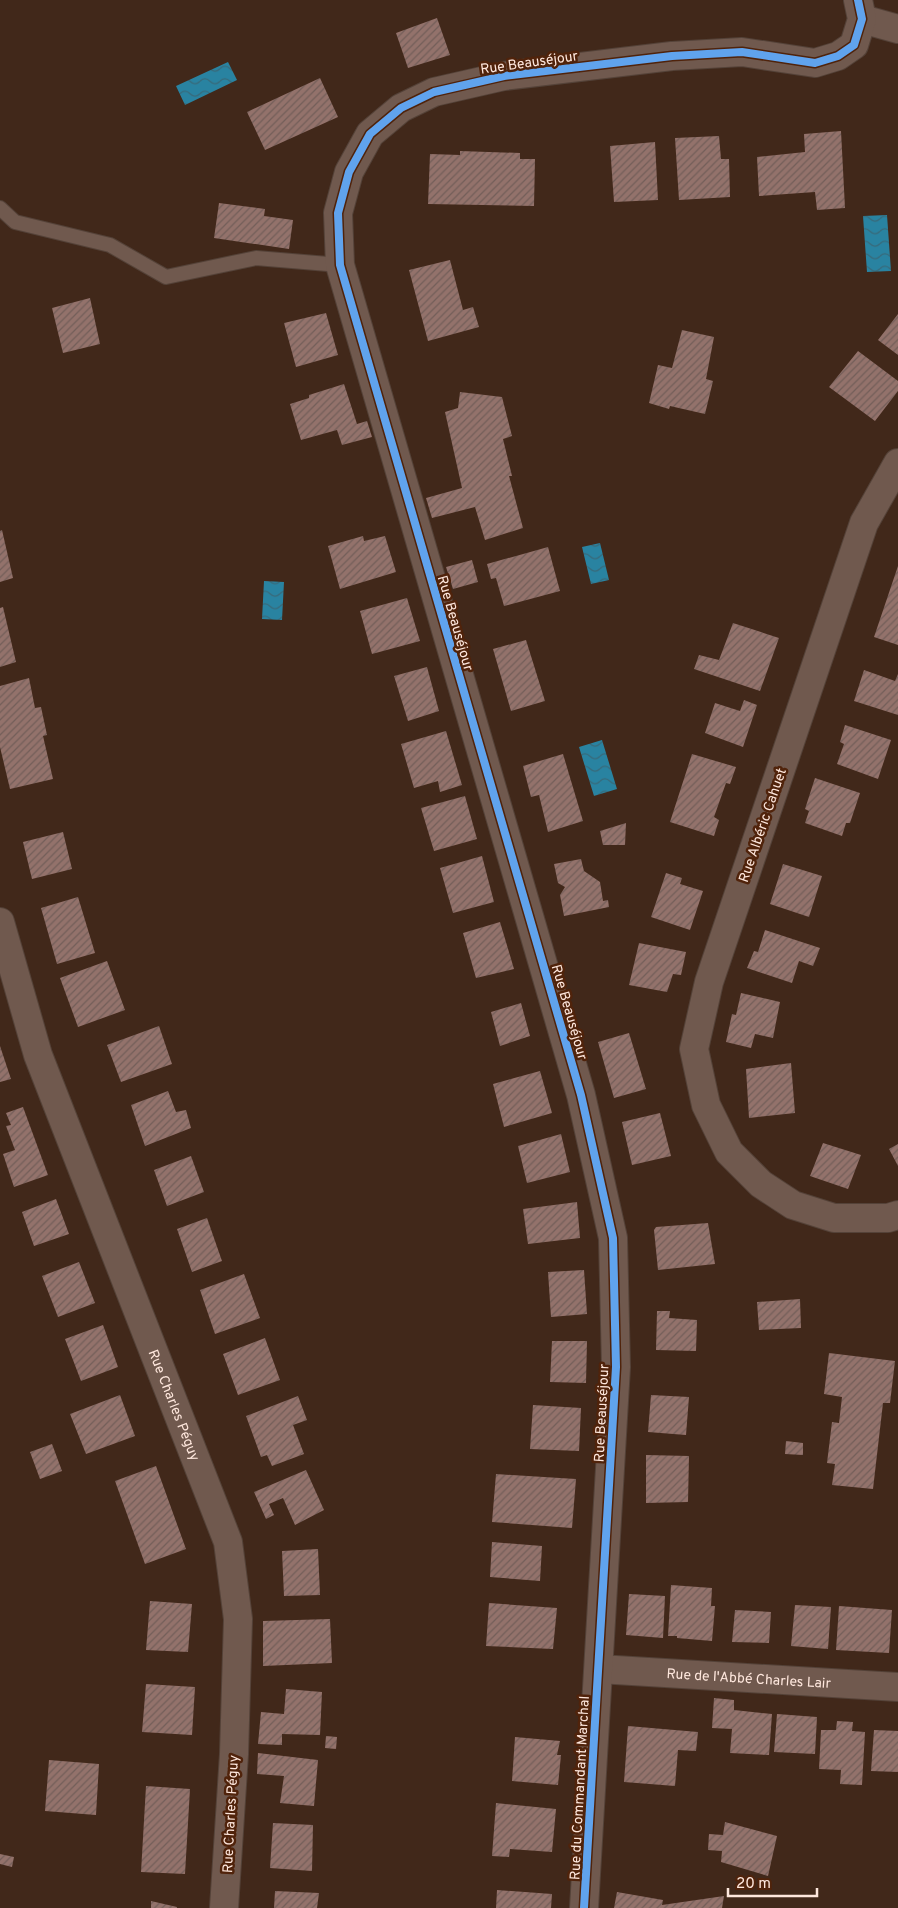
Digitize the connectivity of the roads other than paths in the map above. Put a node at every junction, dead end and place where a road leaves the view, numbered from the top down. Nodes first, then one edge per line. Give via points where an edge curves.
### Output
1 (860, 9) edge
2 (898, 29) edge
3 (0, 208) edge
4 (340, 265) junction
5 (898, 463) edge
6 (0, 922) edge
7 (898, 1215) edge
8 (599, 1669) junction
9 (898, 1687) edge
10 (224, 1908) edge
11 (584, 1908) edge

1 - 2 street
1 - 4 street, Rue Beauséjour via 854,45 838,56 815,63 742,52 672,56 504,76 434,92 401,108 370,134 349,172 338,214
3 - 4 lane via 14,222 110,245 166,277 256,258
4 - 8 street, Rue Beauséjour via 581,1095 613,1238 616,1367
5 - 7 street, Rue Albéric Cahuet via 864,523 709,982 694,1049 706,1105 729,1152 761,1184 793,1205 834,1218 888,1218
6 - 10 street, Rue Charles Péguy via 38,1055 228,1542 238,1619 234,1754
8 - 9 street, Rue de l'Abbé Charles Lair
8 - 11 street, Rue du Commandant Marchal

